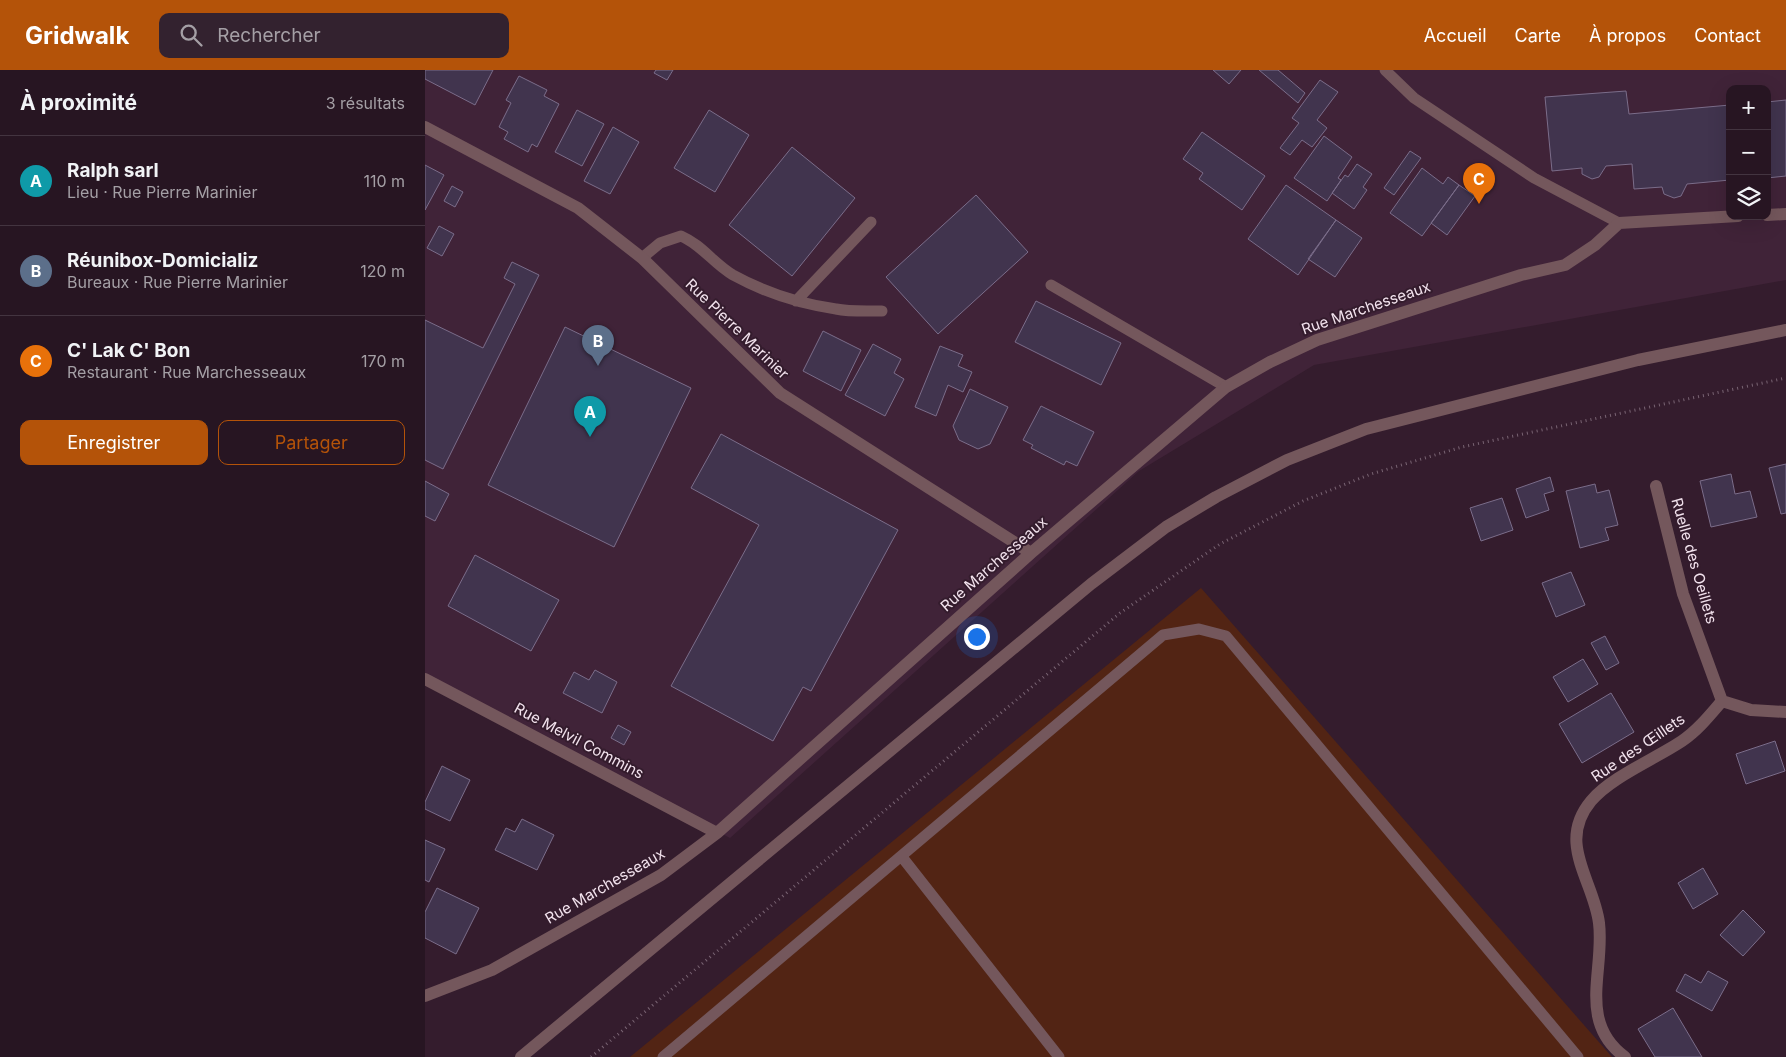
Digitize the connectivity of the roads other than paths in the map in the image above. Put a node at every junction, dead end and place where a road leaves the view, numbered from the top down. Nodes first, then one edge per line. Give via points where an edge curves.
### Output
1 (1385, 70) edge
2 (425, 127) edge
3 (1786, 214) edge
4 (1771, 215) edge
5 (1726, 217) edge
6 (871, 222) dead end
7 (1619, 223) junction
8 (641, 258) junction
9 (1051, 285) dead end
10 (797, 301) junction
11 (882, 311) dead end
12 (1786, 330) edge
13 (1227, 387) junction
14 (1656, 486) dead end
15 (1031, 553) junction
16 (425, 679) edge
17 (1722, 701) junction
18 (1786, 712) edge
19 (717, 833) junction
20 (902, 857) junction
21 (425, 996) edge
22 (521, 1057) edge
23 (663, 1057) edge
24 (1059, 1057) edge
25 (1578, 1057) edge
26 (1625, 1057) edge

1 - 7 lane via 1414,98 1534,178
2 - 8 street, Rue Pierre Marinier via 578,208
3 - 4 street
5 - 7 street
6 - 10 lane
7 - 13 street, Rue Marchesseaux via 1595,245 1565,265 1521,275 1317,340
8 - 10 lane via 660,243 681,236 696,242 717,264 734,275
8 - 15 street, Rue Pierre Marinier via 780,393
9 - 13 lane
10 - 11 lane via 837,310
12 - 22 street via 1638,360 1366,429 1287,460 1216,497 1166,527 1091,584
13 - 15 street, Rue Marchesseaux
14 - 17 street, Ruelle des Oeillets via 1683,594
15 - 19 street, Rue Marchesseaux
16 - 19 street, Rue Melvil Commins
17 - 18 street via 1751,710
17 - 26 street, Rue des Œillets via 1704,723 1683,740 1604,789 1590,802 1575,837 1578,858 1599,921 1595,998 1599,1022 1613,1046
19 - 21 street, Rue Marchesseaux via 661,876 491,970
20 - 23 lane
20 - 24 lane
20 - 25 lane via 1163,635 1199,629 1226,636

